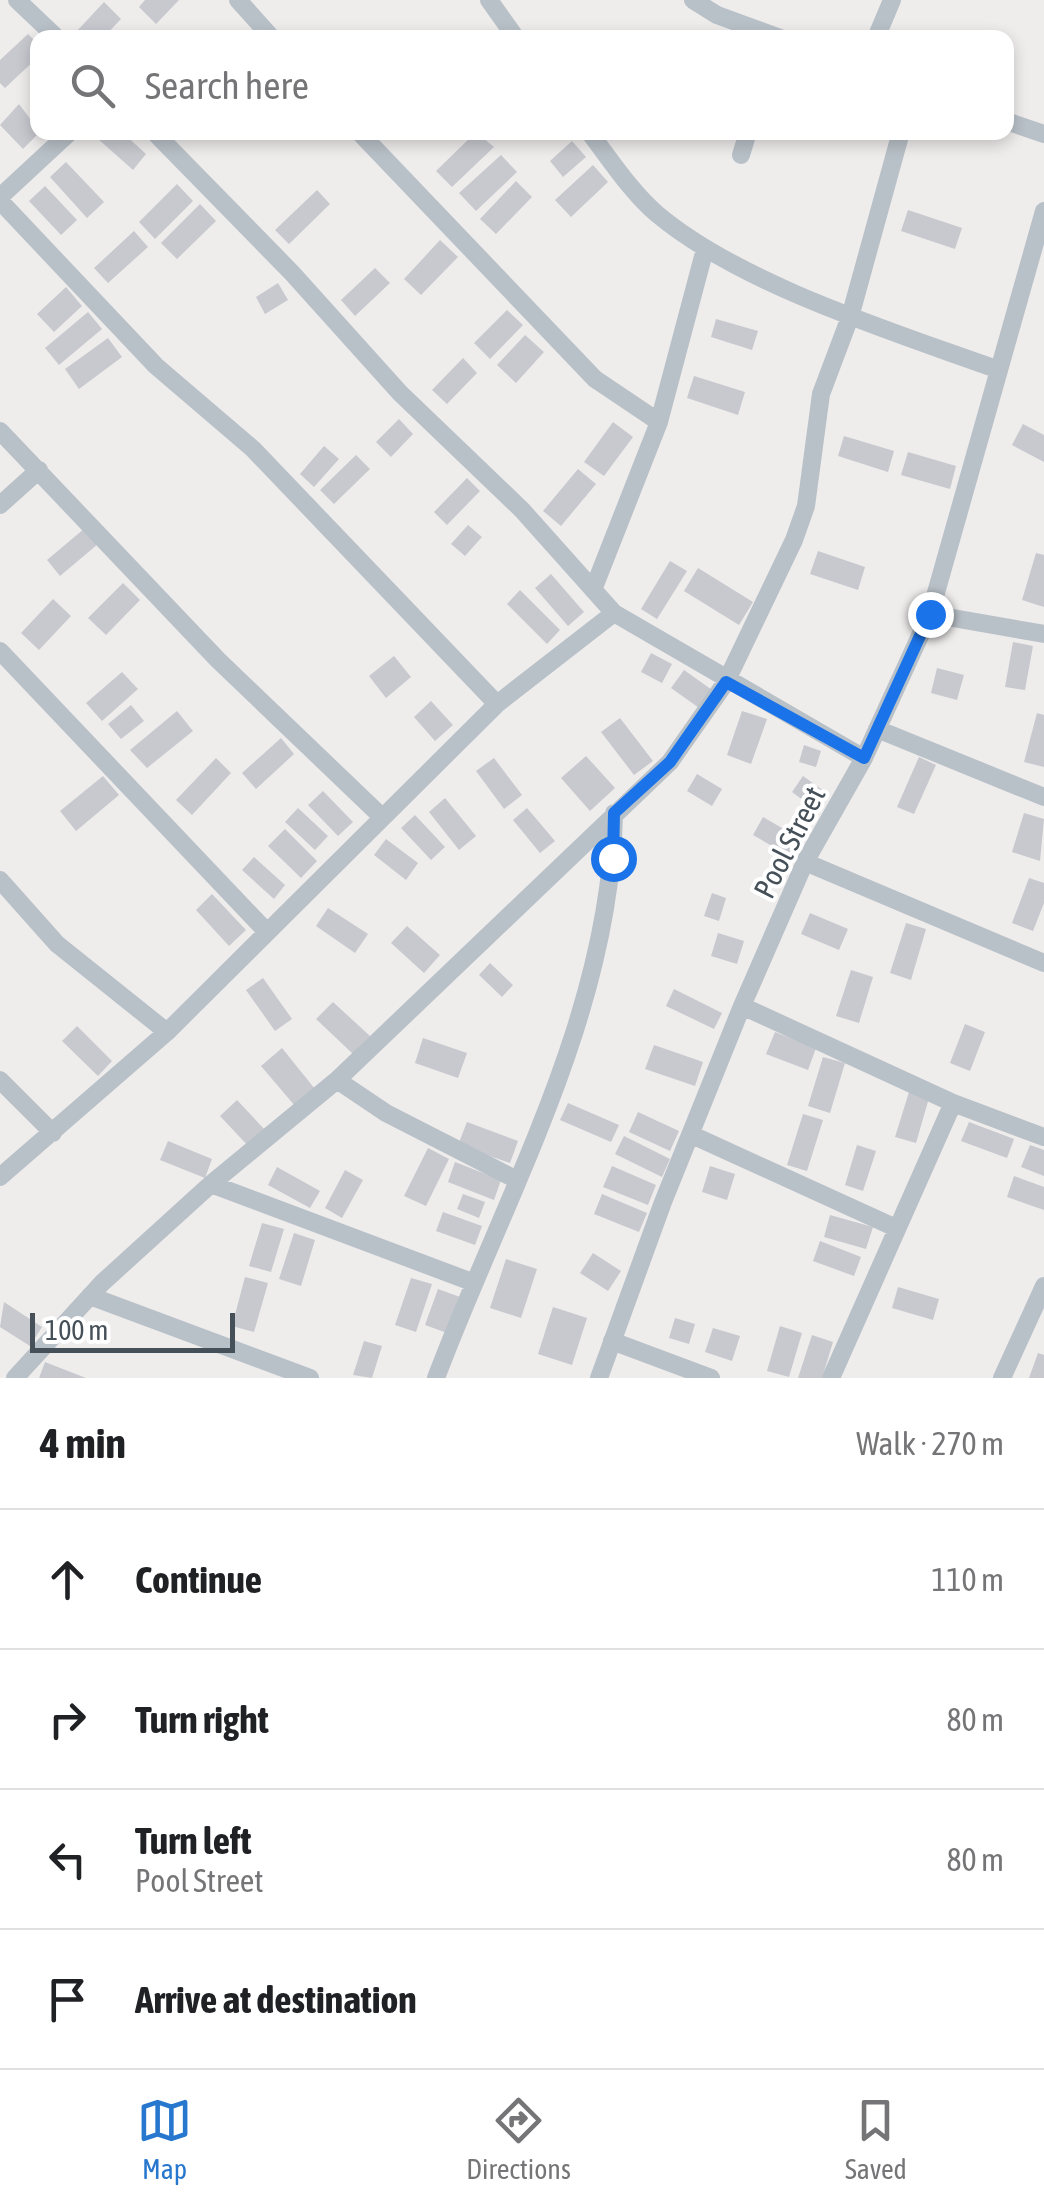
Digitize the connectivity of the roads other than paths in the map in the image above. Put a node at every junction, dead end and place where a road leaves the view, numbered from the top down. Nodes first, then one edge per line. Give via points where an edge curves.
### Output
1 (17, 0) edge
2 (238, 0) edge
3 (489, 0) edge
4 (892, 0) edge
5 (699, 2) edge
6 (49, 30) edge
7 (265, 30) edge
8 (510, 30) edge
9 (763, 30) edge
10 (879, 30) edge
11 (1014, 124) edge
12 (1044, 134) edge
13 (62, 140) edge
14 (162, 140) edge
15 (367, 140) edge
16 (596, 140) edge
17 (746, 140) edge
18 (899, 140) edge
19 (741, 156) dead end
20 (0, 199) edge
21 (1044, 211) edge
22 (705, 249) junction
23 (850, 316) junction
24 (996, 369) junction
25 (658, 422) junction
26 (0, 430) edge
27 (39, 470) junction
28 (0, 505) edge
29 (593, 590) junction
30 (614, 613) junction
31 (930, 614) junction
32 (1044, 634) edge
33 (0, 651) edge
34 (726, 682) junction
35 (497, 704) junction
36 (877, 730) junction
37 (864, 758) junction
38 (1044, 797) edge
39 (614, 813) junction
40 (382, 817) junction
41 (805, 862) junction
42 (0, 880) edge
43 (266, 931) junction
44 (1044, 963) edge
45 (742, 1006) junction
46 (167, 1032) junction
47 (0, 1080) edge
48 (337, 1080) junction
49 (953, 1103) junction
50 (53, 1133) junction
51 (692, 1135) junction
52 (1044, 1137) edge
53 (0, 1177) edge
54 (516, 1180) junction
55 (211, 1184) junction
56 (896, 1228) junction
57 (472, 1282) junction
58 (1044, 1286) edge
59 (90, 1296) junction
60 (612, 1341) junction
61 (15, 1378) edge
62 (310, 1378) edge
63 (436, 1378) edge
64 (599, 1378) edge
65 (712, 1378) edge
66 (831, 1378) edge
67 (1002, 1378) edge

1 - 6 street
2 - 7 street
3 - 8 street
4 - 10 street
5 - 9 street
11 - 12 street
13 - 20 street
14 - 29 street
15 - 25 street via 596,379
16 - 22 street via 654,212
17 - 19 street
18 - 23 street
20 - 35 street via 156,366 253,450
21 - 24 street, Pool Street
22 - 23 street
22 - 25 street
23 - 24 street
23 - 34 street via 821,394 806,506
24 - 31 street, Pool Street
25 - 29 street
26 - 27 street
27 - 28 street
27 - 40 street via 218,660
29 - 30 street
30 - 34 street
30 - 35 street
31 - 32 street
31 - 36 street, Pool Street
33 - 43 street
34 - 37 street
34 - 39 street via 670,762
35 - 40 street
36 - 37 street, Pool Street
36 - 38 street
37 - 41 street, Pool Street
39 - 48 street
39 - 54 street via 595,958
40 - 43 street
41 - 44 street
41 - 45 street, Pool Street
42 - 46 street via 57,944
43 - 46 street
45 - 49 street
45 - 51 street, Pool Street
46 - 50 street
47 - 50 street
48 - 54 street
48 - 55 street
49 - 52 street
49 - 56 street
50 - 53 street
51 - 56 street
51 - 60 street, Pool Street
54 - 57 street
55 - 57 street
55 - 59 street
56 - 66 street
57 - 63 street
58 - 67 street
59 - 61 street
59 - 62 street
60 - 64 street, Pool Street
60 - 65 street

